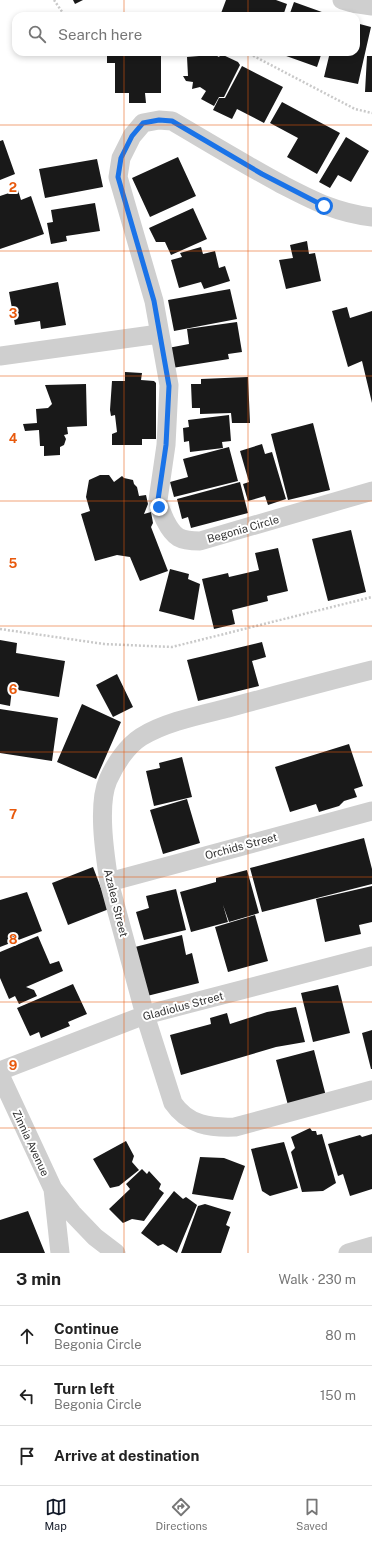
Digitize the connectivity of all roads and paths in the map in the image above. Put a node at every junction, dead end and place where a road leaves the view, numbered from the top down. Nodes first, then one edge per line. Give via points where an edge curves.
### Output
1 (54, 0) edge
2 (342, 0) edge
3 (372, 6) edge
4 (62, 12) edge
5 (254, 56) edge
6 (372, 113) edge
7 (372, 218) edge
8 (159, 334) junction
9 (0, 356) edge
10 (372, 491) edge
11 (372, 597) edge
12 (0, 629) edge
13 (372, 670) edge
14 (372, 811) edge
15 (109, 882) junction
16 (372, 956) edge
17 (145, 1015) junction
18 (0, 1071) edge
19 (0, 1075) edge
20 (372, 1090) edge
21 (53, 1189) junction
22 (372, 1246) edge
23 (60, 1253) edge
24 (116, 1253) edge
25 (348, 1253) edge

1 - 4 path
2 - 3 street
5 - 6 path via 355,109
7 - 8 street, Begonia Circle via 324,206 262,174 172,121 143,123 132,136 121,158 118,177 154,301
8 - 9 street
8 - 10 street, Begonia Circle via 169,386 166,445 158,500 171,533 185,541 200,541
11 - 12 path via 172,647 104,644
13 - 15 street, Azalea Street via 196,716 140,737 117,763 108,781 103,800
14 - 15 street, Orchids Street
15 - 17 street, Azalea Street
16 - 17 street, Gladiolus Street
17 - 18 street, Gladiolus Street
17 - 20 street, Azalea Street via 173,1103 191,1120 204,1126 235,1127
19 - 21 street, Zinnia Avenue
21 - 23 street
21 - 24 street via 76,1218
22 - 25 street

